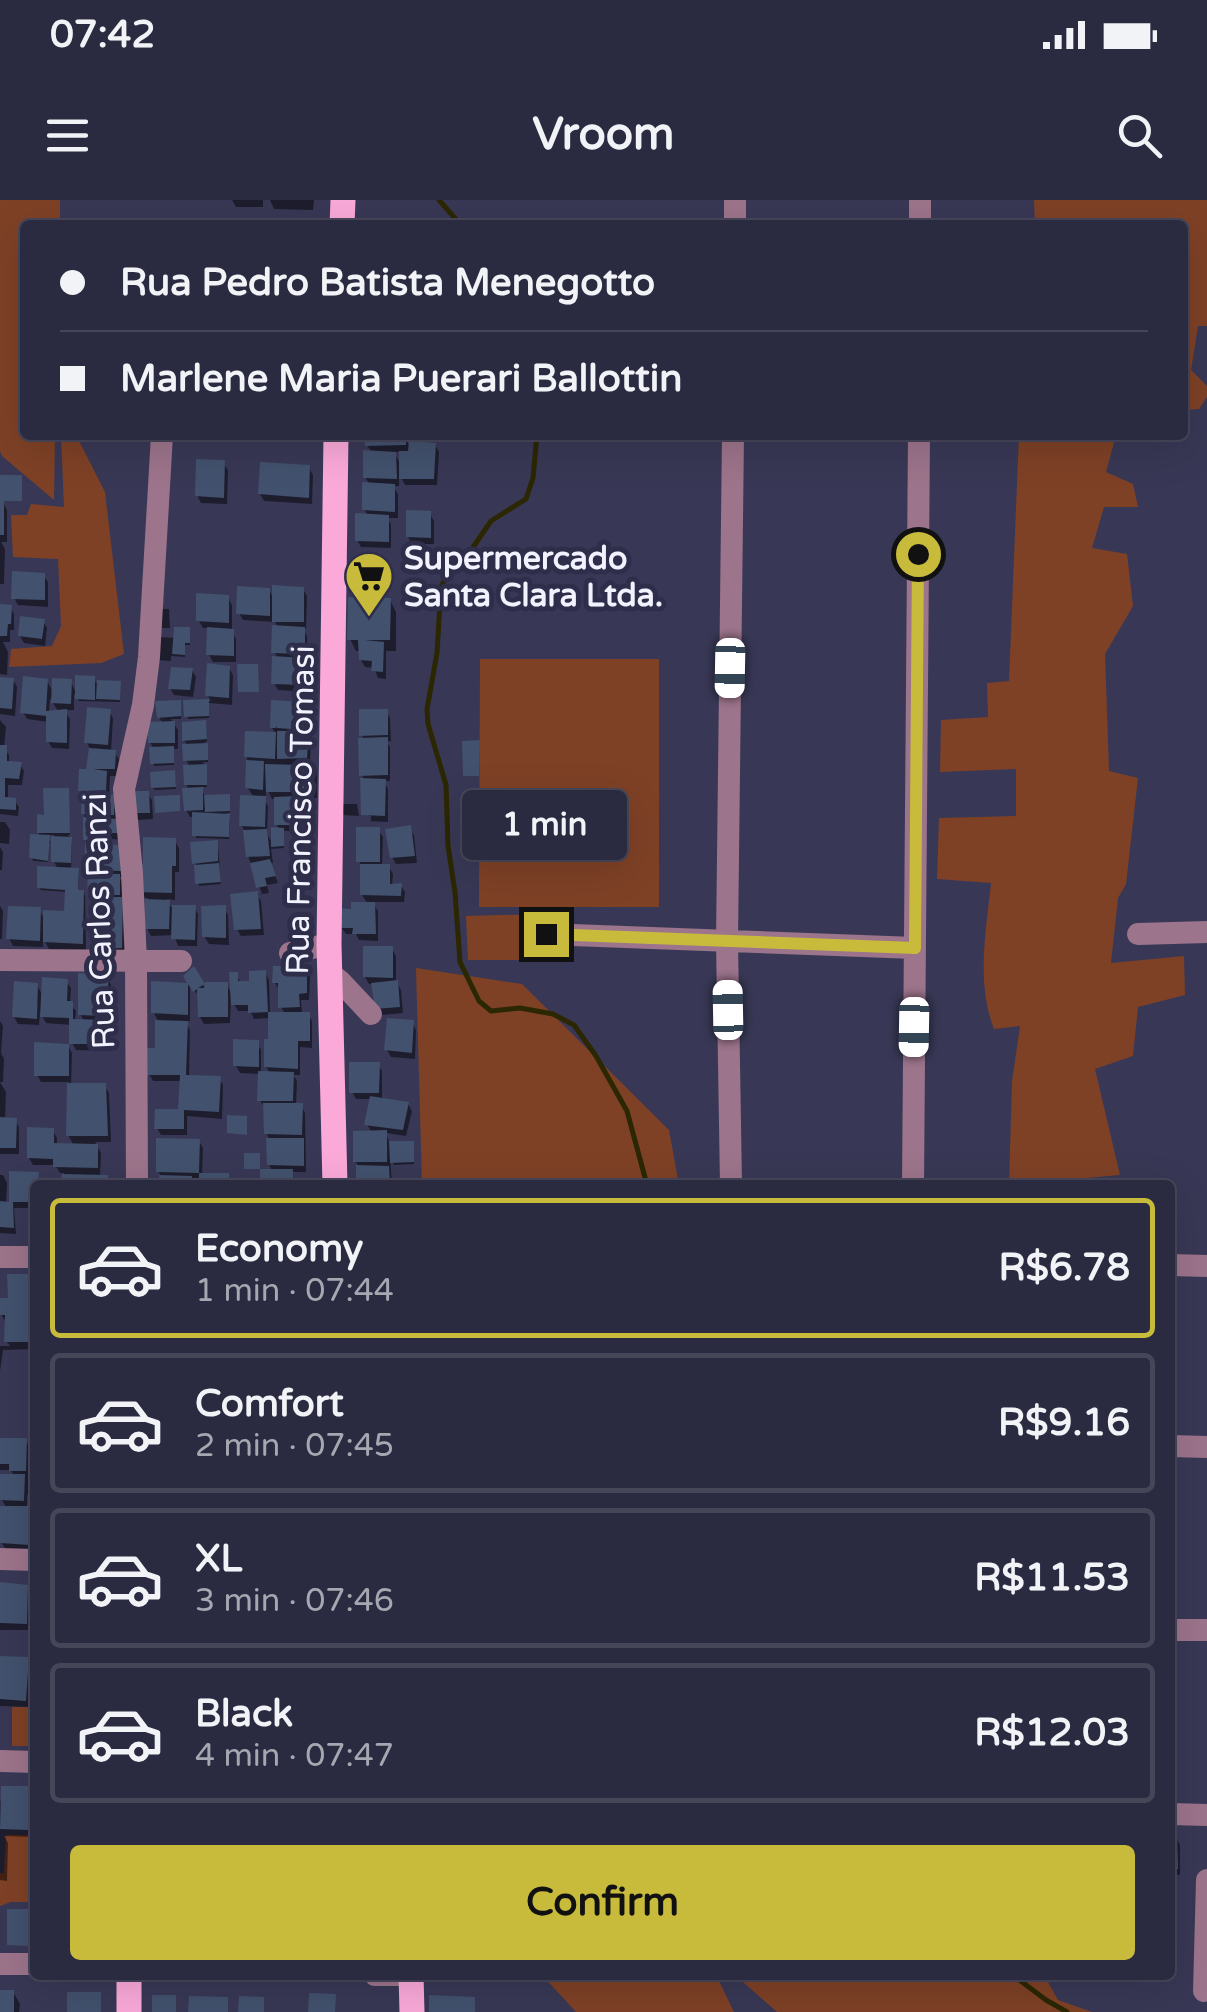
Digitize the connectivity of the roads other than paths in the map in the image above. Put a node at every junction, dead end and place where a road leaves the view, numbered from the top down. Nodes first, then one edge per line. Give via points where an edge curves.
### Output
1 (162, 440) edge
2 (336, 440) edge
3 (733, 440) edge
4 (919, 440) edge
5 (1207, 932) edge
6 (546, 934) dead end
7 (1138, 934) dead end
8 (727, 941) junction
9 (330, 944) junction
10 (915, 948) junction
11 (290, 953) dead end
12 (0, 960) edge
13 (182, 961) dead end
14 (136, 962) junction
15 (330, 974) junction
16 (370, 1014) dead end
17 (137, 1180) edge
18 (335, 1180) edge
19 (732, 1180) edge
20 (913, 1180) edge
21 (0, 1257) edge
22 (30, 1257) edge
23 (1175, 1265) edge
24 (1207, 1266) edge
25 (1175, 1446) edge
26 (1207, 1446) edge
27 (0, 1560) edge
28 (30, 1560) edge
29 (1175, 1630) edge
30 (1207, 1630) edge
31 (0, 1761) edge
32 (30, 1762) edge
33 (1175, 1814) edge
34 (1207, 1815) edge
35 (1207, 1880) edge
36 (0, 1964) edge
37 (30, 1964) edge
38 (129, 1980) edge
39 (410, 1980) edge
40 (1204, 1992) dead end
41 (129, 2012) edge
42 (412, 2012) edge

1 - 14 street, Rua Carlos Ranzi via 149,657 124,789
2 - 9 main road, Rua Francisco Tomasi
3 - 8 street
4 - 10 street
5 - 7 street
6 - 8 street
8 - 10 street
8 - 19 street
9 - 11 street
9 - 15 main road, Rua Francisco Tomasi
10 - 20 street
12 - 14 street
13 - 14 street
14 - 17 street, Rua Carlos Ranzi
15 - 16 street
15 - 18 main road, Rua Francisco Tomasi
21 - 22 street
23 - 24 street
25 - 26 street
27 - 28 street
29 - 30 street
31 - 32 street
33 - 34 street
35 - 40 street
36 - 37 street
38 - 41 main road
39 - 42 main road

